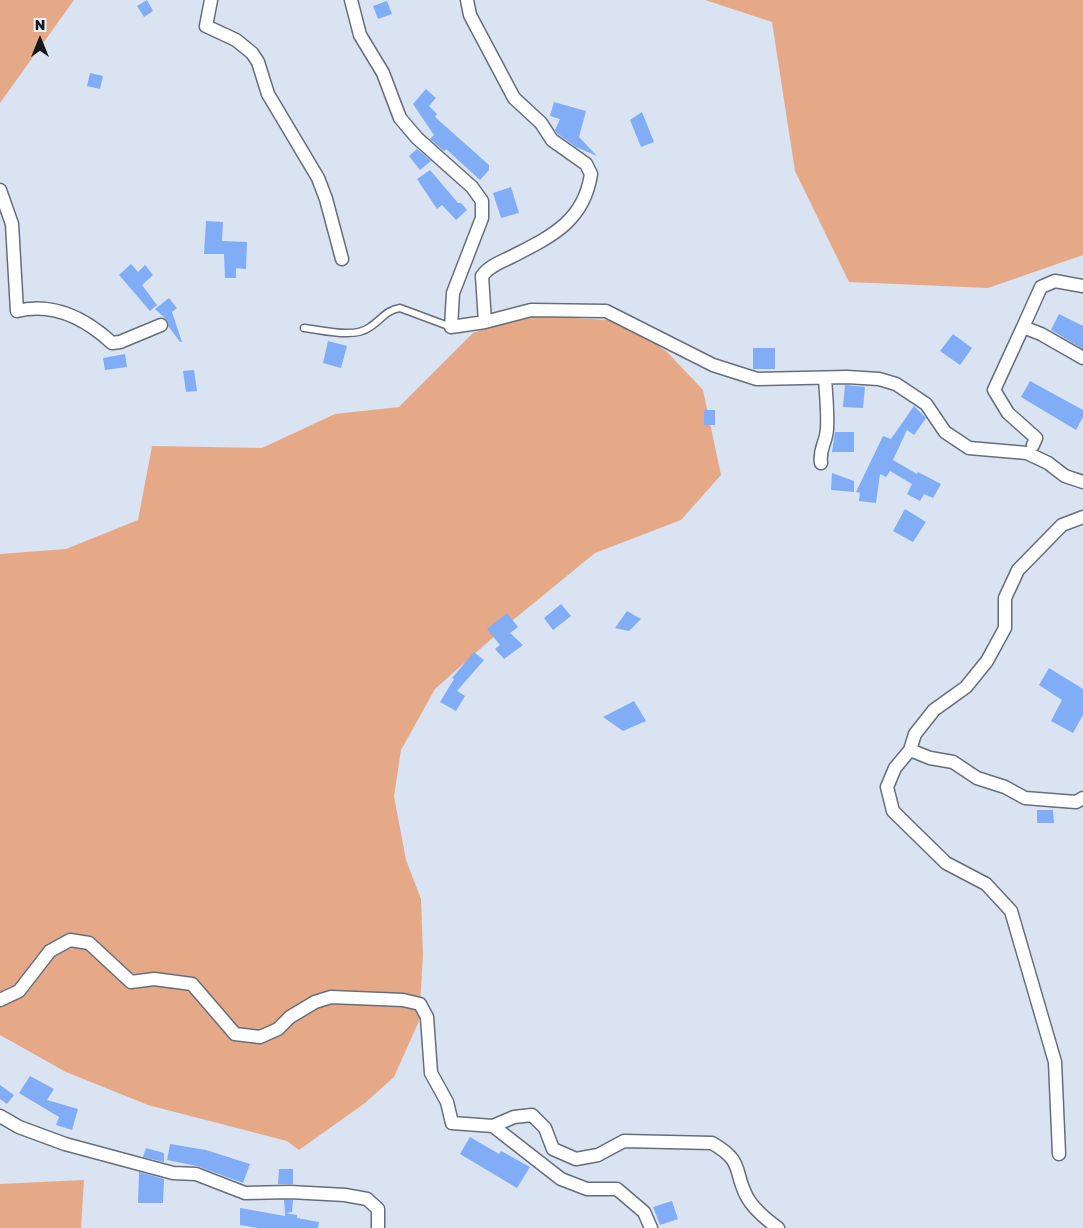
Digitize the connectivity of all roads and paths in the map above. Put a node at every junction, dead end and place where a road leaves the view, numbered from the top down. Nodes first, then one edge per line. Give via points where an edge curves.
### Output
1 (211, 0) edge
2 (351, 0) edge
3 (467, 0) edge
4 (0, 190) edge
5 (342, 259) dead end
6 (1083, 286) edge
7 (486, 322) junction
8 (162, 325) dead end
9 (451, 327) junction
10 (304, 328) dead end
11 (1023, 328) junction
12 (1083, 358) edge
13 (824, 378) junction
14 (1033, 445) dead end
15 (821, 463) dead end
16 (1083, 482) edge
17 (1083, 517) edge
18 (910, 750) junction
19 (1083, 798) edge
20 (0, 1000) edge
21 (0, 1116) edge
22 (493, 1126) junction
23 (1059, 1154) dead end
24 (378, 1228) edge
25 (651, 1228) edge
26 (778, 1228) edge

1 - 5 street via 206,26 236,40 252,52 258,62 268,94 318,178
2 - 9 street via 360,35 383,73 400,118 482,201 482,218 453,294
3 - 7 street via 470,15 514,98 541,123 552,140 586,164 591,174 584,198 562,230 493,266 482,276
4 - 8 street via 12,224 18,311 33,307 67,314 112,343
6 - 11 street via 1055,281 1041,287
7 - 9 street
7 - 13 street via 531,310 606,311 713,365 757,379
9 - 10 lane via 400,308 392,309 361,332
11 - 12 street via 1041,334
11 - 14 street via 994,390 1008,413 1036,438
13 - 15 street via 828,416 827,432 819,452
13 - 16 street via 879,379 896,384 926,404 945,432 969,448 1026,453 1048,463 1065,476
17 - 18 street via 1062,524 1018,570 1005,598 1005,628 988,661 966,686 934,710 916,734
18 - 19 street via 954,762 977,778 1026,798 1076,802
18 - 23 street via 895,768 887,787 893,811 946,864 986,884 1011,911 1055,1062
20 - 22 street via 19,992 50,951 70,940 89,943 130,982 154,979 192,984 235,1034 260,1037 278,1029 290,1016 331,997 420,1004 427,1017 431,1073 447,1102 452,1123
21 - 24 street via 19,1127 65,1144 173,1173 196,1174 246,1193 299,1192 367,1199 378,1209
22 - 25 street via 561,1179 587,1189 616,1189 644,1212
22 - 26 street via 514,1117 532,1115 545,1128 552,1149 576,1160 598,1155 624,1141 712,1143 736,1163 747,1197 764,1218

